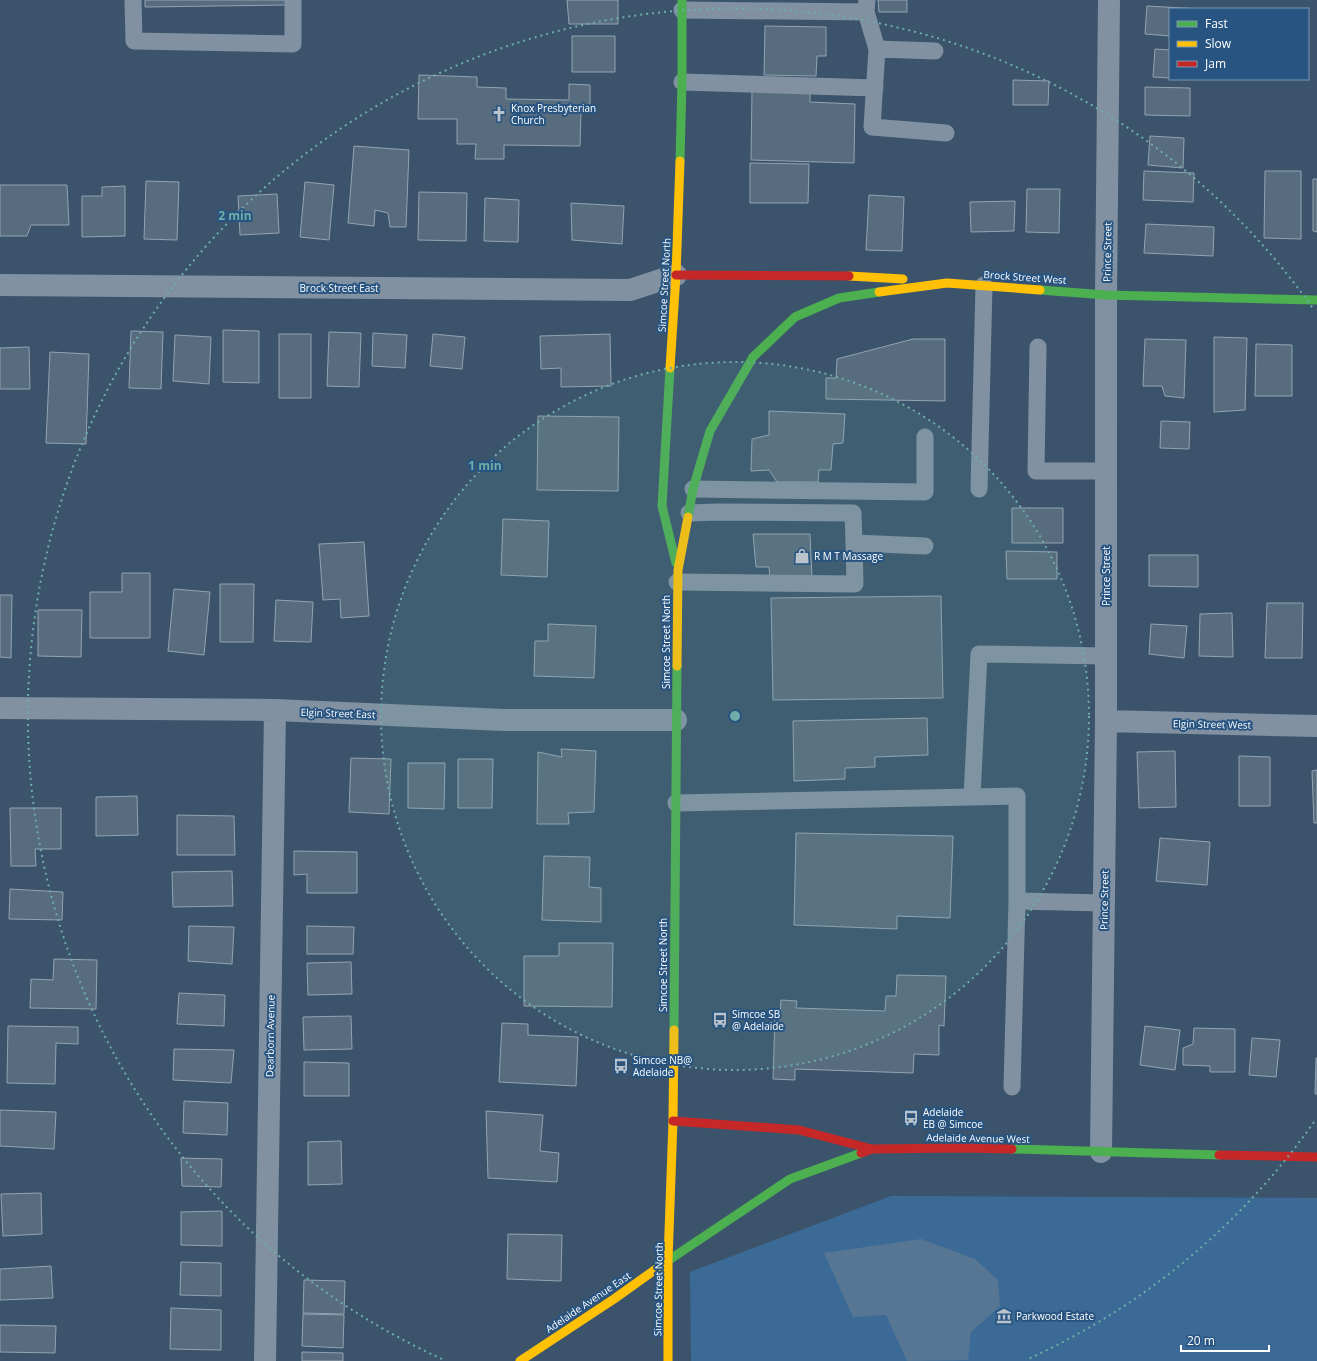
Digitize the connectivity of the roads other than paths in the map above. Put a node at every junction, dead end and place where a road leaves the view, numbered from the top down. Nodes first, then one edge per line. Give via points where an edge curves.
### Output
1 (133, 0) edge
2 (293, 0) edge
3 (1109, 0) edge
4 (682, 5) edge
5 (866, 6) edge
6 (877, 49) junction
7 (935, 51) dead end
8 (682, 82) junction
9 (875, 88) junction
10 (946, 133) dead end
11 (676, 274) junction
12 (947, 283) junction
13 (0, 285) edge
14 (984, 285) junction
15 (1106, 295) junction
16 (1317, 300) edge
17 (1038, 347) dead end
18 (753, 358) joint
19 (925, 437) dead end
20 (1106, 471) junction
21 (693, 489) junction
22 (979, 489) dead end
23 (688, 513) junction
24 (854, 543) junction
25 (925, 546) dead end
26 (677, 576) junction
27 (1106, 656) junction
28 (0, 708) edge
29 (275, 710) junction
30 (676, 720) junction
31 (1106, 721) junction
32 (1317, 726) edge
33 (972, 796) junction
34 (676, 803) junction
35 (1017, 901) junction
36 (1104, 903) junction
37 (1012, 1087) dead end
38 (673, 1121) junction
39 (872, 1149) junction
40 (1101, 1152) junction
41 (1317, 1157) edge
42 (668, 1260) junction
43 (265, 1361) edge
44 (520, 1361) edge
45 (668, 1361) edge

1 - 2 lane via 134,40 293,44
3 - 15 street, Prince Street
4 - 5 lane
4 - 8 main road, Simcoe Street North
5 - 6 lane
6 - 7 lane
6 - 9 lane
8 - 9 lane
8 - 11 main road, Simcoe Street North
9 - 10 lane via 872,127
11 - 12 main road via 840,275
11 - 13 street, Brock Street East via 630,290
11 - 26 main road, Simcoe Street North via 662,506
12 - 14 main road, Brock Street West
12 - 18 main road, Brock Street West via 839,298 795,317
14 - 15 main road, Brock Street West
14 - 22 lane
15 - 16 main road, Brock Street West
15 - 20 street, Prince Street
17 - 20 lane via 1036,471
18 - 21 main road, Simcoe Street North via 710,431
19 - 21 lane via 925,492
20 - 27 street, Prince Street
21 - 23 main road, Simcoe Street North
23 - 24 lane via 853,513
23 - 26 main road, Simcoe Street North
24 - 25 lane
24 - 26 lane via 855,584
26 - 30 main road, Simcoe Street North
27 - 31 street, Prince Street
27 - 33 lane via 979,654
28 - 29 street, Elgin Street East
29 - 30 street, Elgin Street East via 504,720
29 - 43 street, Dearborn Avenue
30 - 34 main road, Simcoe Street North
31 - 32 street, Elgin Street West
31 - 36 street, Prince Street
33 - 34 lane
33 - 35 lane via 1017,796
34 - 38 main road, Simcoe Street North
35 - 36 lane
35 - 37 lane
36 - 40 street, Prince Street
38 - 39 main road via 799,1130
38 - 42 main road, Simcoe Street North
39 - 40 main road, Adelaide Avenue West via 962,1148
39 - 42 main road, Adelaide Avenue West via 790,1179
40 - 41 main road, Adelaide Avenue West
42 - 44 main road, Adelaide Avenue East
42 - 45 main road, Simcoe Street North

